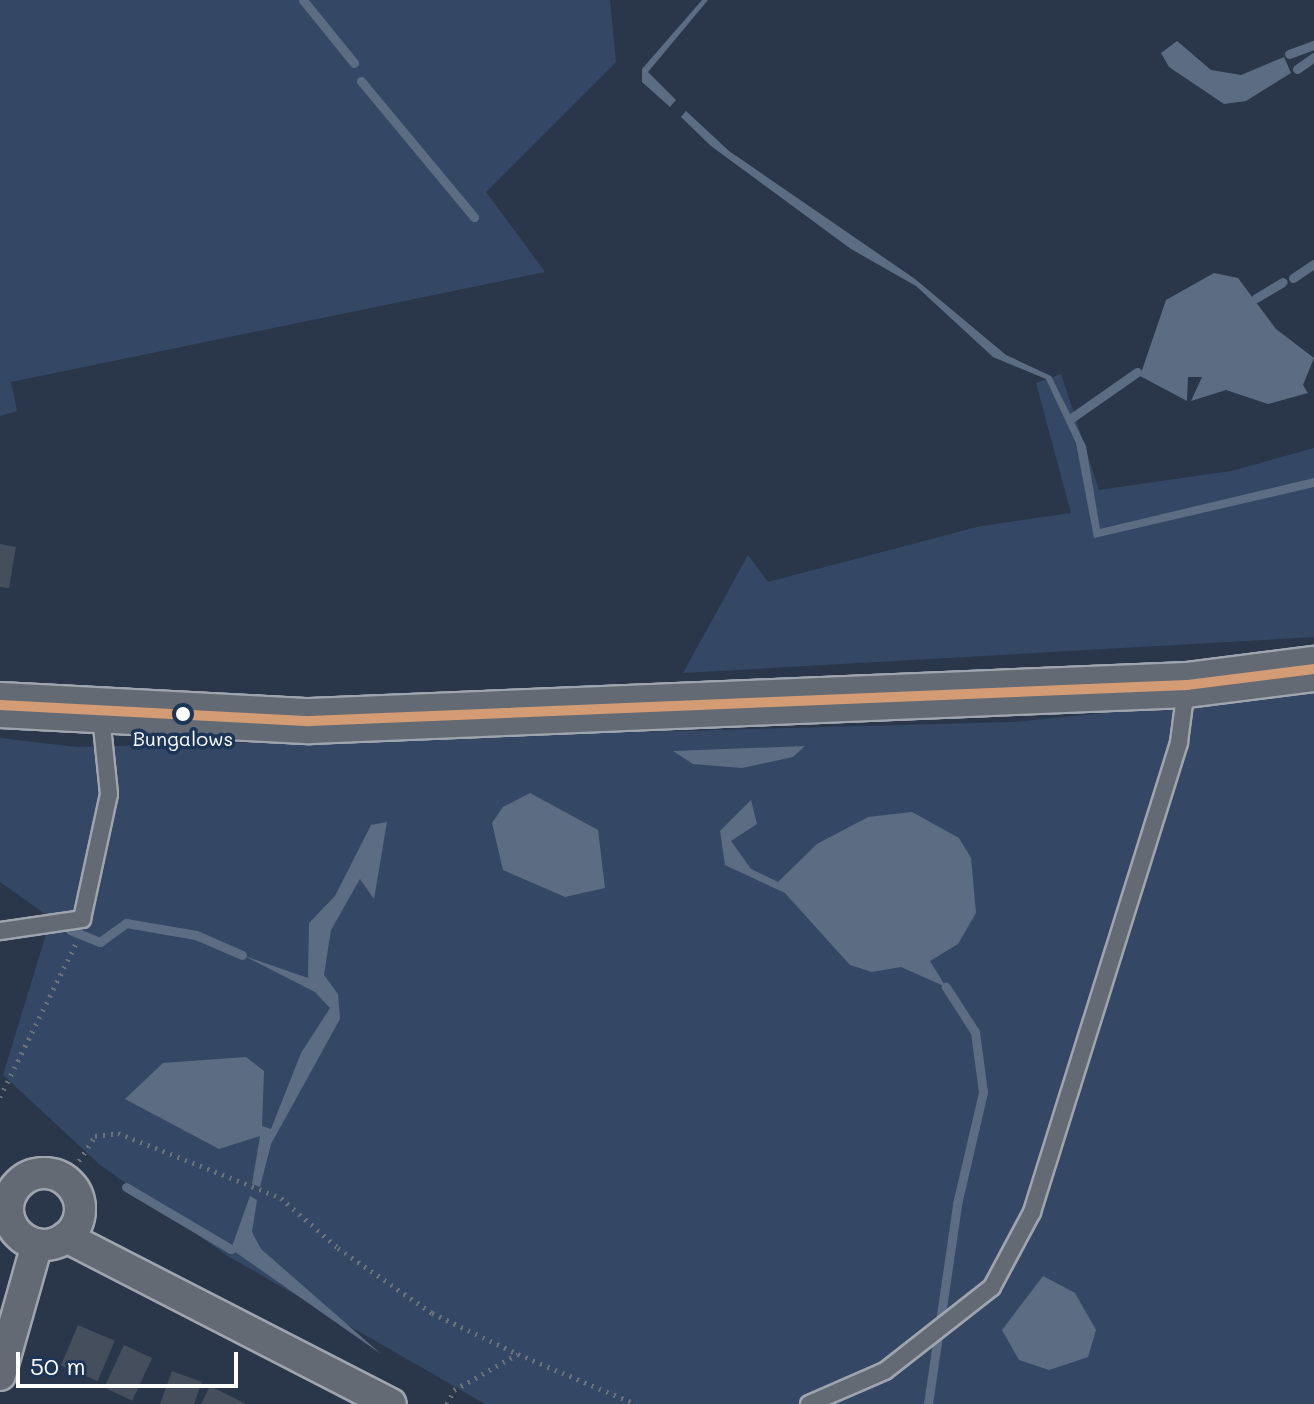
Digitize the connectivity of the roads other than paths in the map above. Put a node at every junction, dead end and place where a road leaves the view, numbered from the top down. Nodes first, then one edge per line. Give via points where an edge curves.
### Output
1 (1314, 669) edge
2 (1187, 685) junction
3 (0, 705) edge
4 (101, 716) junction
5 (0, 931) edge
6 (12, 1174) edge
7 (52, 1241) junction
8 (0, 1375) edge
9 (391, 1404) edge
10 (809, 1404) edge

1 - 2 main road
2 - 4 main road via 310,721
2 - 10 lane via 1179,742 1025,1225 992,1287 885,1371
3 - 4 main road
4 - 5 lane via 109,794 82,919
6 - 7 street via 8,1210 17,1232
6 - 7 street via 45,1173 66,1181 80,1209
7 - 8 street
7 - 9 street

